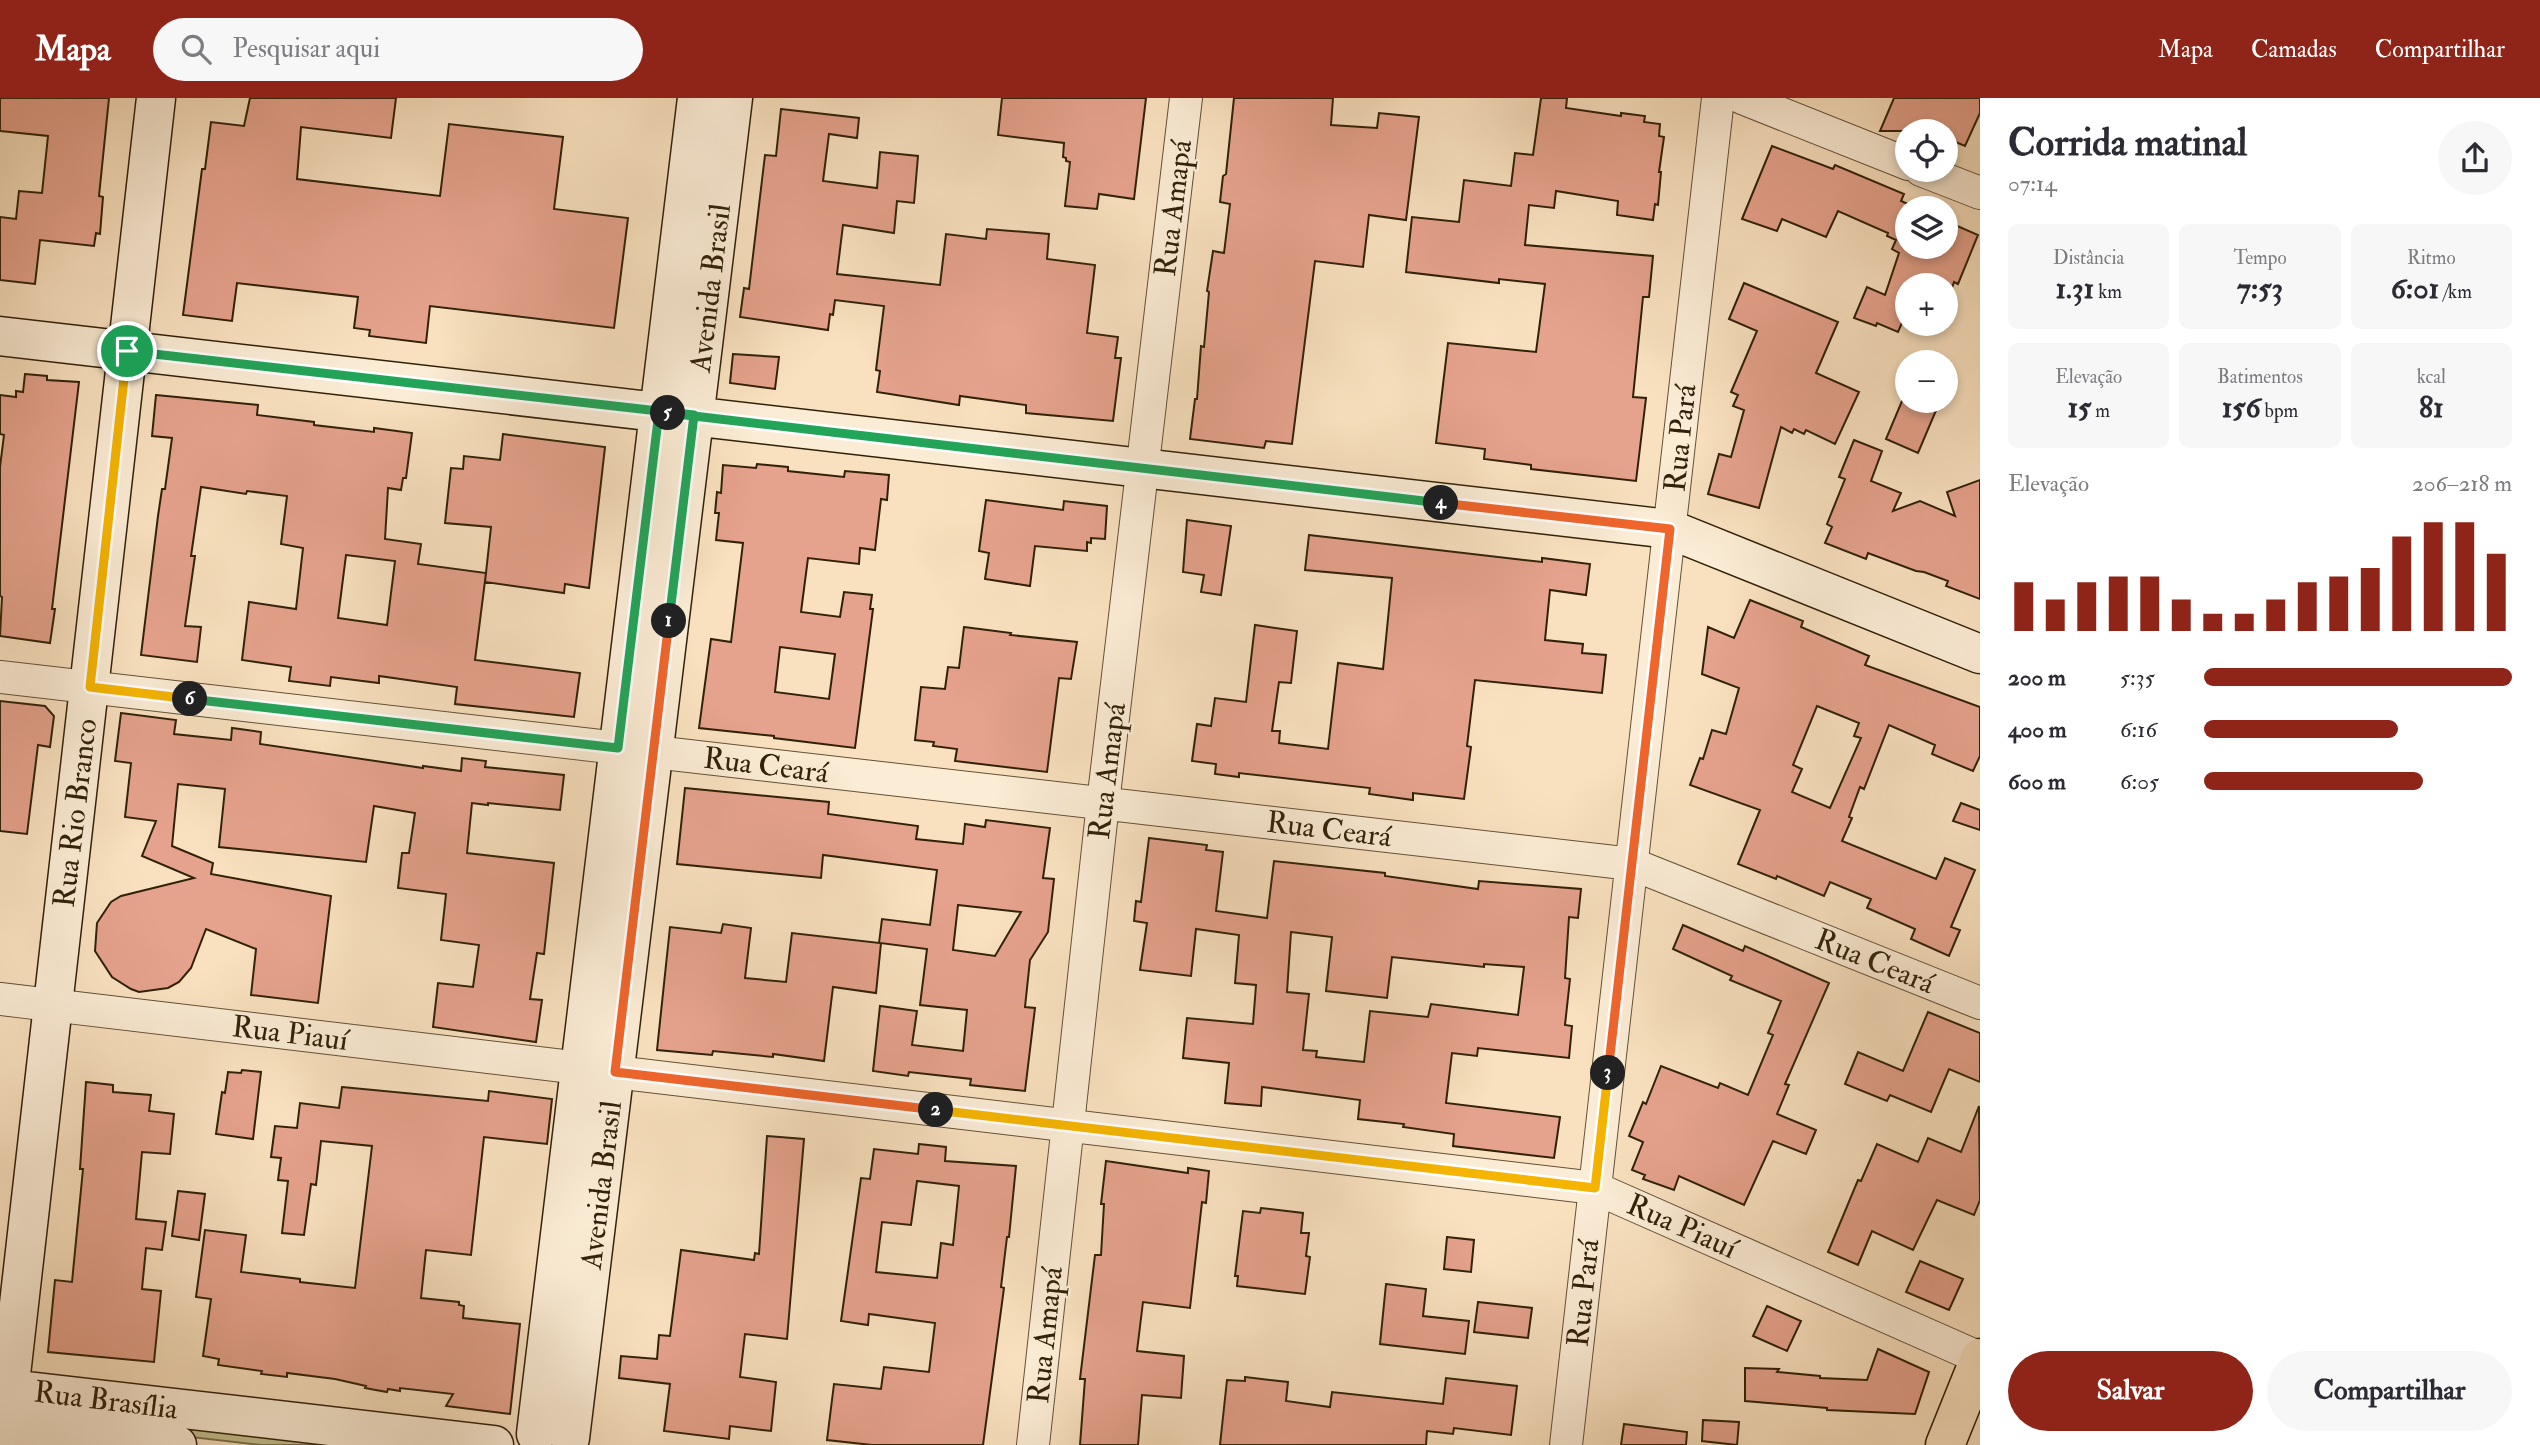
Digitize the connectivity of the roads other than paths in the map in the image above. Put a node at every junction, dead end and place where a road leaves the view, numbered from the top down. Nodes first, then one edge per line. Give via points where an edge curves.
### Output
1 (156, 98) edge
2 (697, 98) edge
3 (733, 98) edge
4 (1186, 98) edge
5 (1718, 98) edge
6 (1742, 98) edge
7 (1895, 159) edge
8 (1952, 182) edge
9 (1980, 193) edge
10 (0, 336) edge
11 (127, 351) junction
12 (677, 414) junction
13 (1143, 468) junction
14 (1670, 529) junction
15 (1980, 654) edge
16 (0, 677) edge
17 (90, 687) junction
18 (636, 750) junction
19 (1103, 803) junction
20 (1632, 864) junction
21 (0, 999) edge
22 (1980, 1003) edge
23 (54, 1005) junction
24 (597, 1070) junction
25 (1067, 1125) junction
26 (1595, 1188) junction
27 (1980, 1358) edge
28 (6, 1420) edge
29 (551, 1440) edge
30 (177, 1445) edge
31 (494, 1445) edge
32 (1033, 1445) edge
33 (1566, 1445) edge
34 (1945, 1445) edge

1 - 11 main road, Rua Rio Branco
2 - 12 main road, Avenida Brasil
3 - 12 main road, Avenida Brasil
4 - 13 street, Rua Amapá
5 - 14 street, Rua Pará
6 - 7 street
8 - 9 street
10 - 11 main road
11 - 12 main road
11 - 17 main road, Rua Rio Branco
12 - 13 main road
12 - 18 main road, Avenida Brasil
13 - 14 main road
13 - 19 street, Rua Amapá
14 - 15 main road
14 - 20 street, Rua Pará
16 - 17 street, Rua Ceará
17 - 18 street, Rua Ceará
17 - 23 main road, Rua Rio Branco
18 - 19 street, Rua Ceará
18 - 24 main road, Avenida Brasil
19 - 20 street, Rua Ceará
19 - 25 street, Rua Amapá
20 - 22 street, Rua Ceará
20 - 26 street, Rua Pará
21 - 23 street, Rua Piauí
23 - 24 street, Rua Piauí
23 - 28 main road, Rua Rio Branco
24 - 25 street, Rua Piauí
24 - 29 main road, Avenida Brasil
25 - 26 street, Rua Piauí
25 - 32 street, Rua Amapá
26 - 27 street, Rua Piauí
26 - 33 street, Rua Pará
27 - 34 main road
28 - 30 main road, Rua Brasília
28 - 31 main road, Rua Brasília

